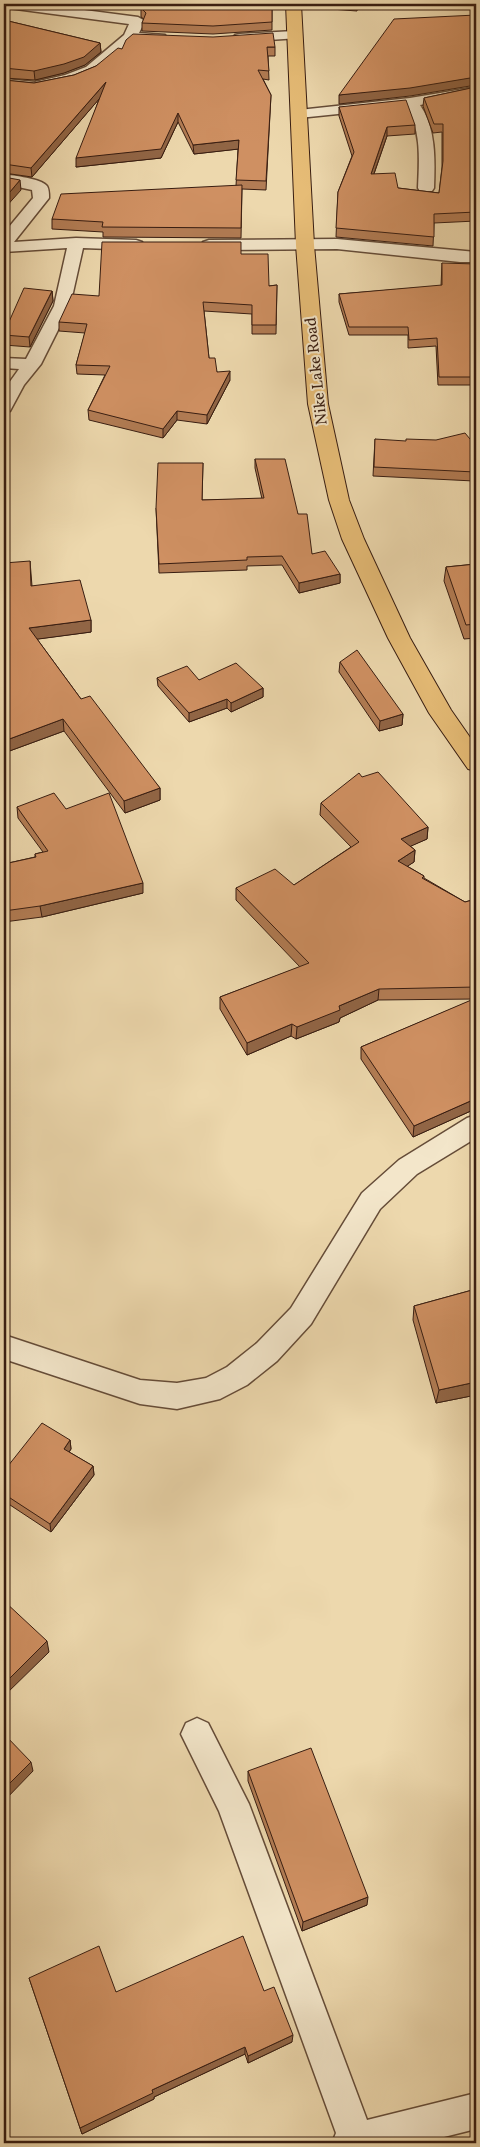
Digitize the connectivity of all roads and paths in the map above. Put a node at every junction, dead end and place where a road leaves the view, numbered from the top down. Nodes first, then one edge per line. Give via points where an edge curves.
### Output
1 (8, 4) edge
2 (293, 4) edge
3 (294, 35) junction
4 (130, 37) junction
5 (176, 39) edge
6 (222, 40) edge
7 (4, 83) edge
8 (476, 91) edge
9 (410, 102) junction
10 (300, 114) junction
11 (4, 180) edge
12 (426, 188) dead end
13 (4, 243) edge
14 (76, 243) junction
15 (155, 245) edge
16 (195, 245) edge
17 (305, 245) junction
18 (4, 247) edge
19 (476, 256) edge
20 (4, 363) edge
21 (32, 364) junction
22 (4, 407) edge
23 (476, 763) edge
24 (476, 1125) edge
25 (4, 1347) edge
26 (197, 1734) dead end
27 (476, 2111) edge
28 (354, 2142) edge

1 - 4 street via 142,16
2 - 3 main road, Nike Lake Road
3 - 6 street
3 - 10 main road, Nike Lake Road
4 - 5 street
4 - 7 street via 91,70 68,79 35,86
8 - 9 street
9 - 10 street
9 - 12 street via 420,116 427,155
10 - 17 main road, Nike Lake Road
11 - 13 street via 40,188 41,198
14 - 15 street
14 - 18 street
14 - 21 street via 62,306
16 - 17 street
17 - 19 street via 337,244
17 - 23 main road, Nike Lake Road via 318,404 338,500 352,539 399,638 441,713
20 - 21 street
21 - 22 street via 16,383
24 - 25 street via 408,1167 371,1201 301,1316 267,1352 237,1376 210,1390 177,1396 140,1392
26 - 28 street via 233,1804
27 - 28 street

